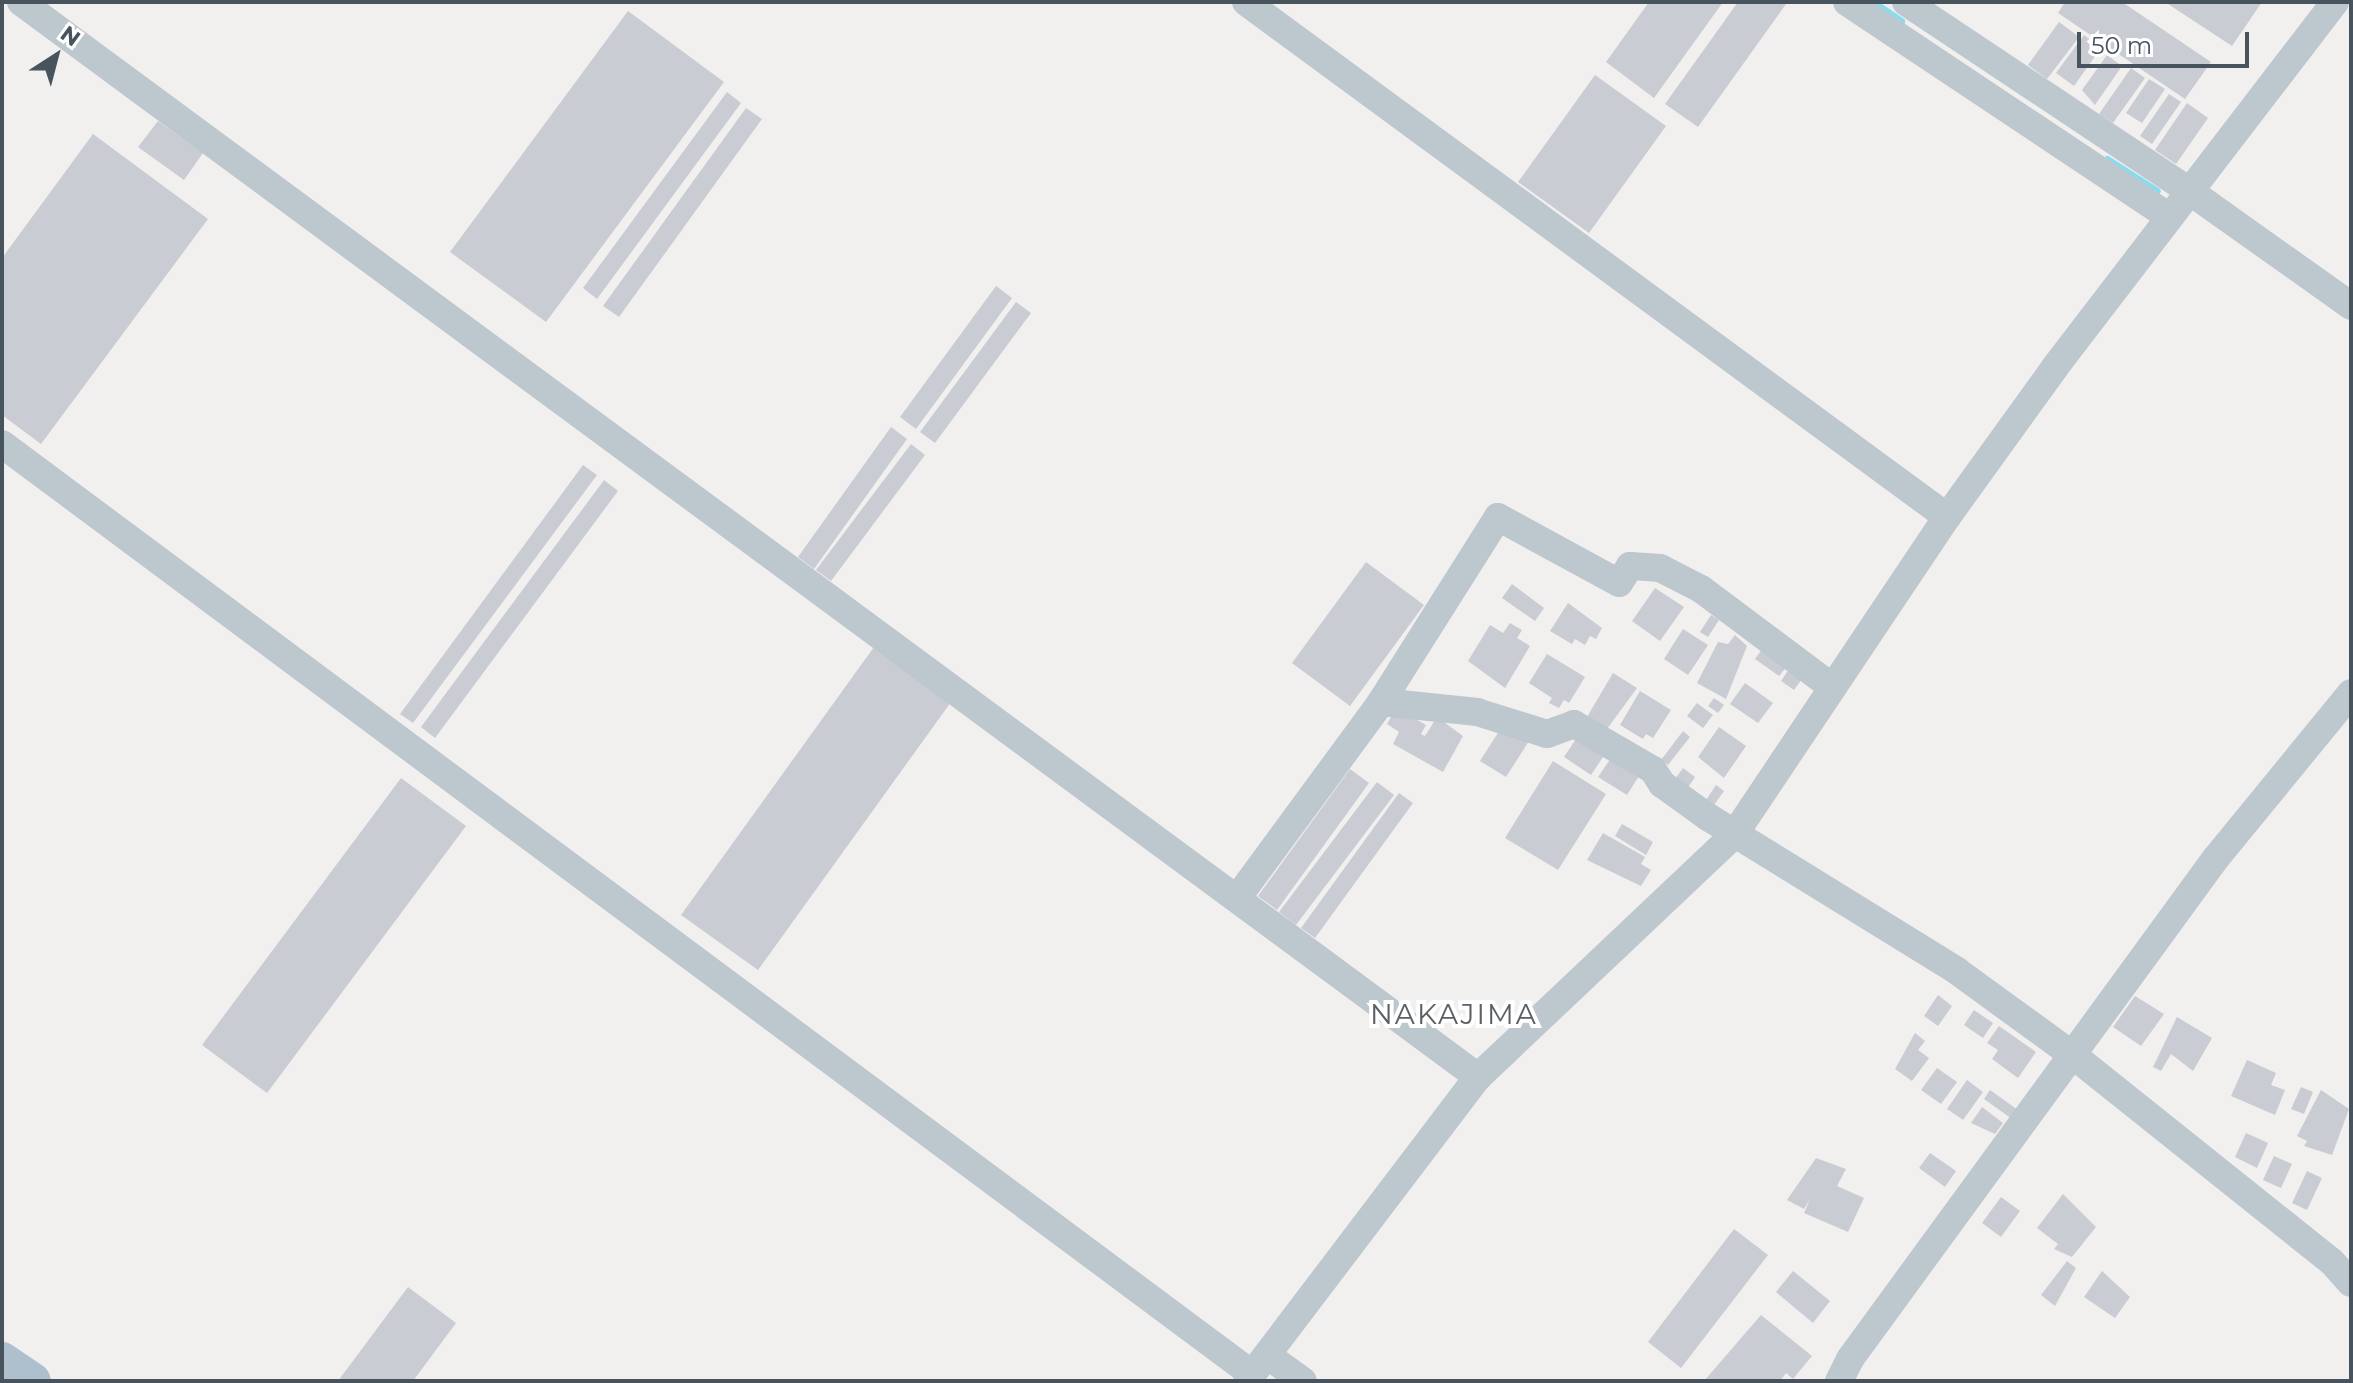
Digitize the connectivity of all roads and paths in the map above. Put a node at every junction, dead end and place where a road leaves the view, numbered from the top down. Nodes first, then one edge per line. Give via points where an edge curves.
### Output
1 (21, 2) edge
2 (1246, 2) edge
3 (1847, 2) edge
4 (1906, 2) edge
5 (2335, 2) edge
6 (2188, 190) junction
7 (2168, 216) junction
8 (2351, 306) edge
9 (2, 444) edge
10 (1947, 517) junction
11 (1832, 687) junction
12 (2351, 693) edge
13 (1381, 702) junction
14 (1734, 835) junction
15 (1238, 897) junction
16 (2074, 1056) junction
17 (1478, 1077) junction
18 (2351, 1283) edge
19 (2, 1360) edge
20 (1255, 1370) edge
21 (33, 1381) edge
22 (1303, 1381) edge
23 (1839, 1381) edge

1 - 15 street
2 - 10 street
3 - 7 street
4 - 6 street
5 - 6 street
6 - 7 street
6 - 8 street
7 - 10 street
9 - 20 street
10 - 11 street
11 - 13 street via 1701,589 1660,568 1630,566 1619,583 1498,517
11 - 14 street
12 - 16 street via 2216,858
13 - 14 street via 1477,712 1547,734 1574,724 1653,770 1662,784
13 - 15 street
14 - 16 street via 1957,971
14 - 17 street
15 - 17 street
16 - 18 street via 2332,1262
16 - 23 street
17 - 20 street
19 - 21 main road
20 - 22 street

